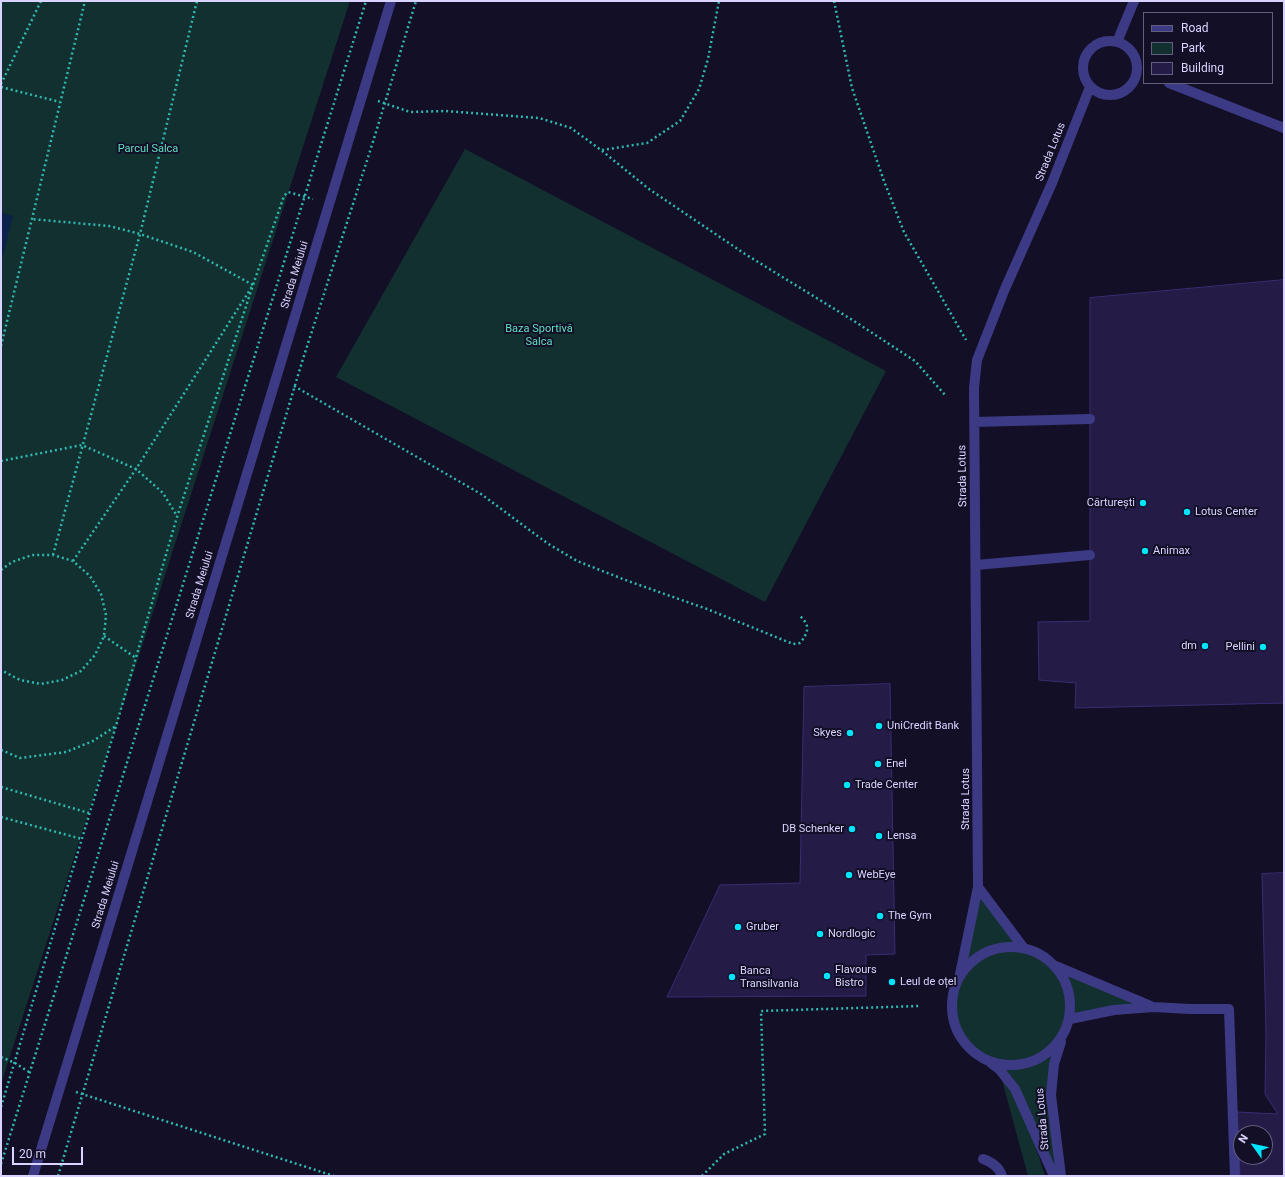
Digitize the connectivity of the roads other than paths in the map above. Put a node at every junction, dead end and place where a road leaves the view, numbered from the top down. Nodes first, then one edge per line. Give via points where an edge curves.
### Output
1 (391, 1) edge
2 (1134, 1) edge
3 (1117, 42) junction
4 (1141, 72) edge
5 (1172, 84) edge
6 (1090, 87) junction
7 (1284, 128) edge
8 (1090, 419) dead end
9 (974, 422) junction
10 (1090, 555) dead end
11 (976, 565) junction
12 (978, 886) junction
13 (1023, 947) junction
14 (1055, 966) junction
15 (960, 974) junction
16 (1153, 1007) junction
17 (1070, 1019) junction
18 (1062, 1036) junction
19 (989, 1062) junction
20 (983, 1159) dead end
21 (33, 1176) edge
22 (1002, 1176) edge
23 (1054, 1176) edge
24 (1061, 1176) edge
25 (1235, 1176) edge

1 - 21 street, Strada Meiului
2 - 3 street
3 - 4 street via 1128,47 1134,54
3 - 6 street via 1103,42 1088,52 1083,70
4 - 6 street via 1131,87 1114,96 1105,96
5 - 7 street
6 - 9 street, Strada Lotus via 977,360
8 - 9 street
9 - 11 street, Strada Lotus
10 - 11 street
11 - 12 street, Strada Lotus
12 - 13 street
12 - 15 street, Strada Lotus
13 - 14 street, Strada Lotus via 1041,954
13 - 15 street, Strada Lotus via 1005,946 988,951 972,961
14 - 16 street
14 - 17 street, Strada Lotus via 1066,981 1071,1000
15 - 19 street, Strada Lotus via 952,1003 954,1023 967,1046
16 - 17 street via 1114,1010
16 - 25 street via 1229,1009
17 - 18 street, Strada Lotus
18 - 19 street, Strada Lotus via 1052,1050 1038,1059 1016,1065
18 - 24 street, Strada Lotus via 1054,1064 1051,1095
19 - 23 street, Strada Lotus via 999,1069 1015,1089
20 - 22 street via 993,1163

